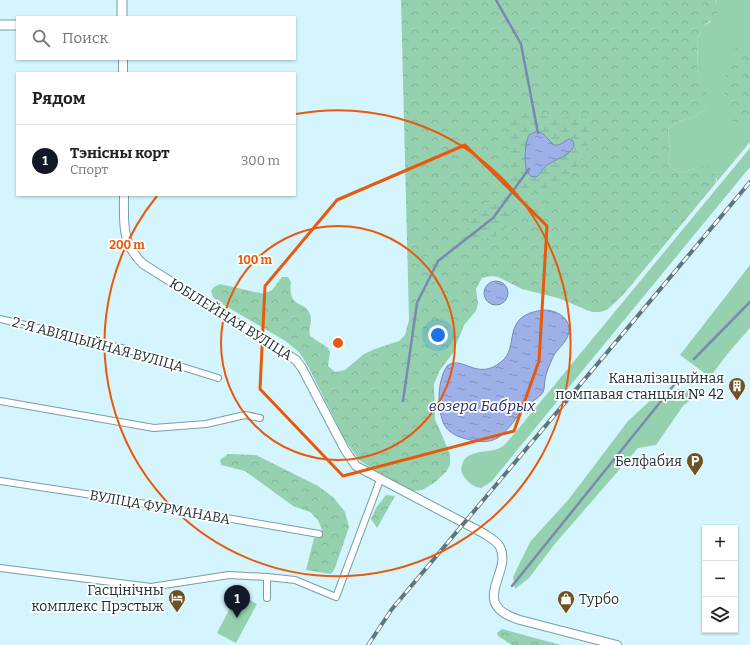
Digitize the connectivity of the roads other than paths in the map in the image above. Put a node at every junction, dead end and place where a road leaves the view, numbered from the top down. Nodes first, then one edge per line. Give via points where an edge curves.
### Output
1 (122, 0) edge
2 (122, 16) edge
3 (0, 25) edge
4 (16, 25) edge
5 (123, 60) edge
6 (123, 72) edge
7 (124, 196) edge
8 (0, 319) edge
9 (218, 378) dead end
10 (0, 401) edge
11 (260, 418) dead end
12 (380, 480) junction
13 (0, 481) edge
14 (319, 534) dead end
15 (0, 568) edge
16 (267, 577) junction
17 (267, 598) dead end
18 (617, 645) edge

1 - 2 main road
3 - 4 main road
5 - 6 street
7 - 12 street, ЮБІЛЕЙНАЯ ВУЛІЦА via 125,234 134,255 143,264 296,360 348,457 356,466
8 - 9 street, 2-Я АВІЯЦЫЙНАЯ ВУЛІЦА via 125,348
10 - 11 street via 154,428 206,424 245,415
12 - 16 street via 336,597 295,580
12 - 18 street, ЮБІЛЕЙНАЯ ВУЛІЦА via 483,533 497,544 502,555 495,597 503,613 520,620
13 - 14 street, ВУЛІЦА ФУРМАНАВА
15 - 16 street via 151,587 229,575
16 - 17 street

